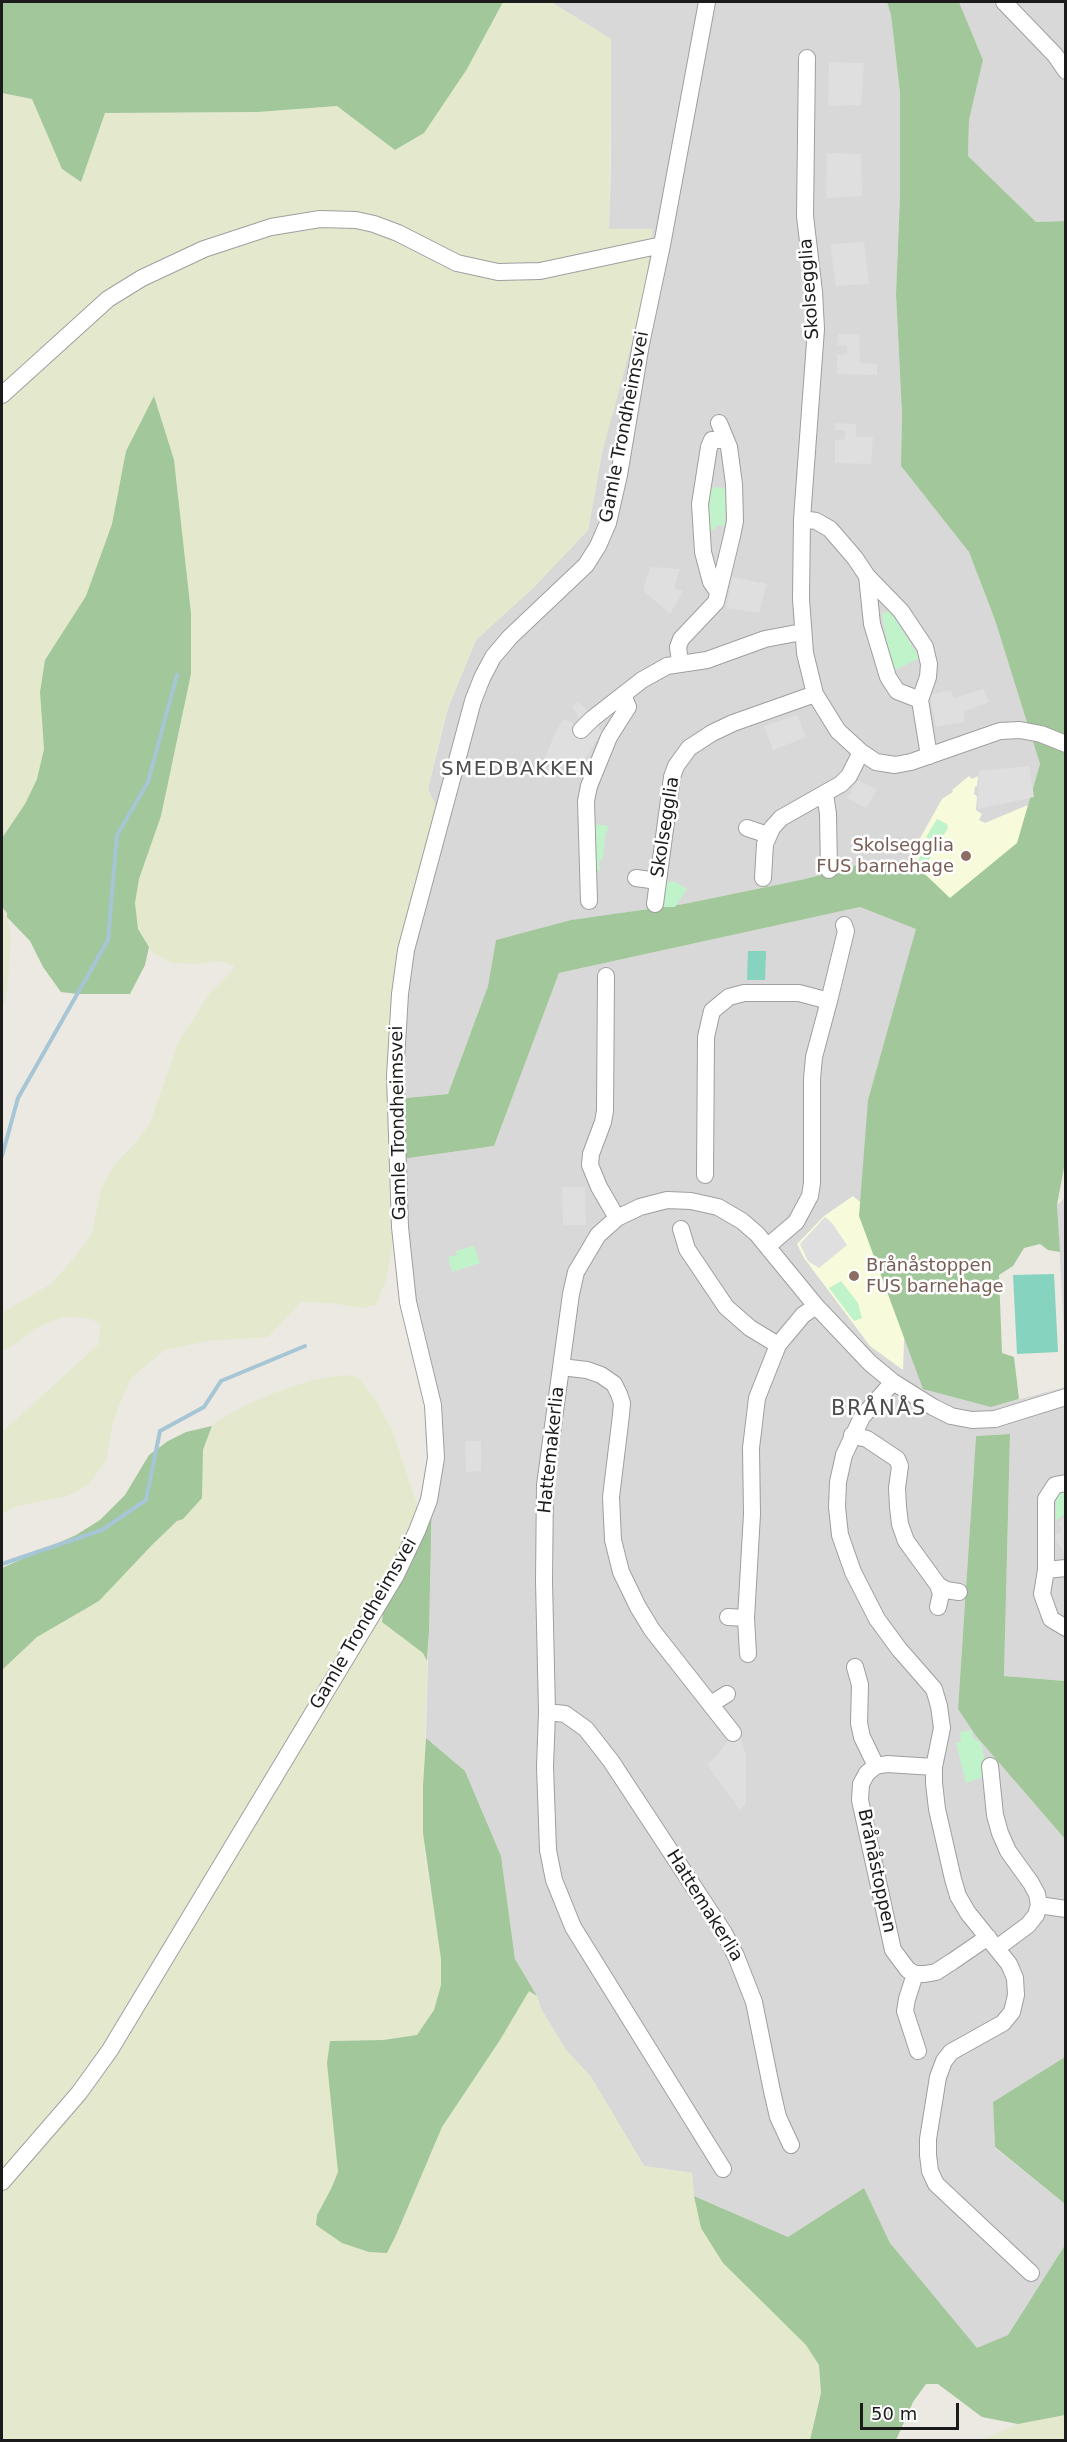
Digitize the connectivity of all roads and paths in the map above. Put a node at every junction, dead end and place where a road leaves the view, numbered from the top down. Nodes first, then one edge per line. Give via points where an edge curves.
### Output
1 (707, 2) edge
2 (1004, 2) edge
3 (807, 58) dead end
4 (1065, 71) edge
5 (662, 245) junction
6 (2, 395) edge
7 (719, 423) dead end
8 (726, 440) junction
9 (802, 519) junction
10 (867, 576) junction
11 (718, 592) junction
12 (802, 632) junction
13 (680, 662) junction
14 (815, 694) junction
15 (623, 695) junction
16 (920, 700) junction
17 (581, 730) dead end
18 (1065, 744) edge
19 (861, 752) junction
20 (929, 756) junction
21 (825, 794) junction
22 (747, 828) dead end
23 (768, 835) junction
24 (829, 870) dead end
25 (636, 878) dead end
26 (763, 878) dead end
27 (658, 881) junction
28 (589, 901) dead end
29 (655, 904) dead end
30 (844, 925) dead end
31 (606, 976) dead end
32 (829, 1001) junction
33 (705, 1175) dead end
34 (617, 1218) junction
35 (681, 1229) dead end
36 (768, 1245) junction
37 (816, 1306) junction
38 (778, 1345) junction
39 (561, 1367) junction
40 (893, 1382) junction
41 (1065, 1397) edge
42 (852, 1435) junction
43 (1065, 1483) edge
44 (1065, 1568) edge
45 (1046, 1570) junction
46 (938, 1585) junction
47 (959, 1592) dead end
48 (938, 1607) dead end
49 (728, 1617) dead end
50 (746, 1618) junction
51 (1065, 1628) edge
52 (748, 1654) dead end
53 (855, 1667) dead end
54 (727, 1694) dead end
55 (711, 1704) junction
56 (547, 1712) junction
57 (734, 1733) dead end
58 (876, 1766) junction
59 (990, 1766) dead end
60 (934, 1767) junction
61 (1039, 1905) junction
62 (1065, 1908) edge
63 (993, 1942) junction
64 (915, 1974) junction
65 (918, 2051) dead end
66 (791, 2145) dead end
67 (723, 2169) dead end
68 (2, 2182) edge
69 (1031, 2273) dead end

1 - 5 street, Gamle Trondheimsvei
2 - 4 street via 1055,55
3 - 9 street, Skolsegglia via 805,216 816,329
5 - 6 street via 540,271 498,273 458,263 398,233 356,220 320,219 271,226 204,249 142,278 101,305
5 - 68 street, Gamle Trondheimsvei via 608,523 586,565 510,637 482,678 406,950 396,1039 396,1133 408,1302 434,1414 436,1458 429,1500 396,1575 110,2050 79,2093
7 - 8 street
8 - 11 street via 734,484 735,521
8 - 11 street via 712,440 709,447 700,504 705,561
9 - 10 street via 830,529
9 - 12 street, Skolsegglia
10 - 16 street via 872,624 882,664 897,691
10 - 16 street via 901,611 925,647 928,677
11 - 13 street via 712,607 681,639
12 - 13 street via 765,639 707,660
12 - 14 street, Skolsegglia
13 - 15 street via 655,671
14 - 19 street, Skolsegglia via 838,731
14 - 27 street, Skolsegglia via 733,723 689,748 672,777
15 - 17 street
15 - 28 street via 628,707 609,737 588,794
16 - 20 street
18 - 20 street, Skolsegglia via 1041,734 1000,731
19 - 20 street, Skolsegglia via 876,762 895,765
19 - 21 street via 849,776
21 - 23 street via 781,818
21 - 24 street
22 - 23 street
23 - 26 street
25 - 27 street
27 - 29 street, Skolsegglia
30 - 32 street via 846,931
31 - 34 street via 605,1111 590,1165
32 - 33 street via 799,993 744,993 729,997 712,1011 706,1037
32 - 36 street via 814,1057 810,1196 796,1222
34 - 36 street, Hattemakerlia via 667,1200 691,1201 718,1207 742,1221
34 - 39 street, Hattemakerlia via 598,1235 576,1272
35 - 38 street via 687,1249 726,1307
36 - 37 street, Hattemakerlia
37 - 38 street via 803,1315
37 - 40 street, Hattemakerlia
38 - 50 street via 764,1377 753,1423
39 - 55 street, Hattemakerlia via 601,1375 614,1384 619,1394 621,1415 611,1497 616,1557 652,1630
39 - 56 street, Hattemakerlia via 544,1502
40 - 41 street, Hattemakerlia via 951,1416 972,1420 1009,1417
40 - 42 street via 862,1417
42 - 46 street via 867,1439 897,1459 900,1524 917,1559
42 - 60 street via 838,1482 840,1535 853,1572 877,1619 934,1689 942,1728
43 - 45 street via 1055,1485 1046,1499
44 - 45 street
45 - 51 street via 1043,1603 1050,1619
46 - 47 street
46 - 48 street
49 - 50 street
50 - 52 street
53 - 58 street via 860,1685 859,1723
54 - 55 street
55 - 57 street, Hattemakerlia
56 - 66 street, Hattemakerlia via 565,1714 586,1729 724,1933 754,2002 778,2117
56 - 67 street, Hattemakerlia via 548,1850 562,1905
58 - 60 street
58 - 64 street, Brånåstoppen via 861,1784 860,1800 893,1950
59 - 61 street via 1000,1833 1037,1894
60 - 63 street via 937,1809 958,1896
61 - 62 street
61 - 63 street via 1028,1925
63 - 64 street via 936,1972
63 - 69 street via 1015,1978 1012,2012 1003,2023 951,2052 944,2061 938,2077 928,2156 936,2184
64 - 65 street via 906,2011

